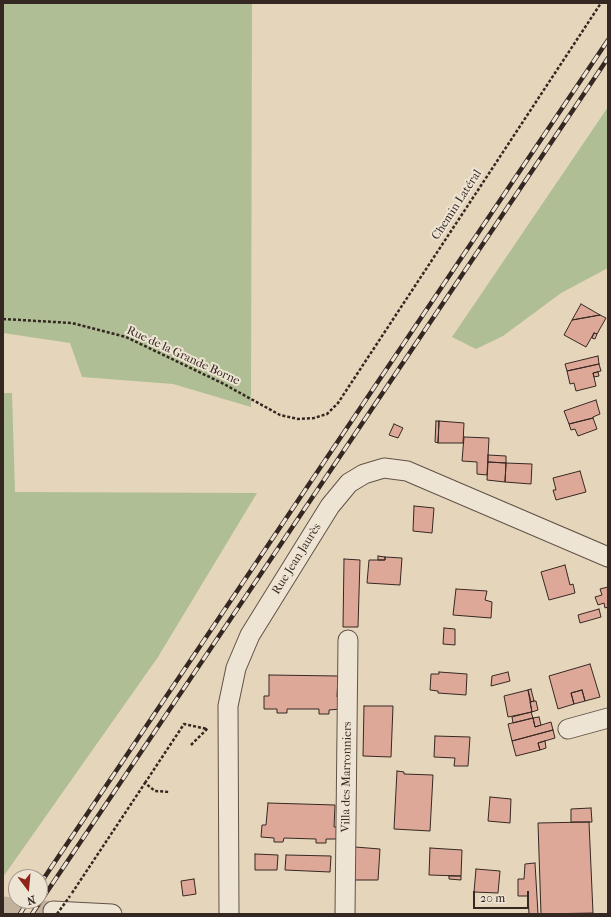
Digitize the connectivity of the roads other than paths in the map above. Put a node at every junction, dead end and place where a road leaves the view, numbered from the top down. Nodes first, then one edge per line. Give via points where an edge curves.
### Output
1 (608, 557) edge
2 (348, 640) dead end
3 (608, 718) edge
4 (568, 729) dead end
5 (55, 912) edge
6 (112, 914) edge
7 (229, 914) edge
8 (345, 914) edge

1 - 7 street, Rue Jean Jaurès via 407,471 384,468 364,474 349,483 330,506 250,635 236,668 228,706
2 - 8 street, Villa des Marronniers
3 - 4 street
5 - 6 street

